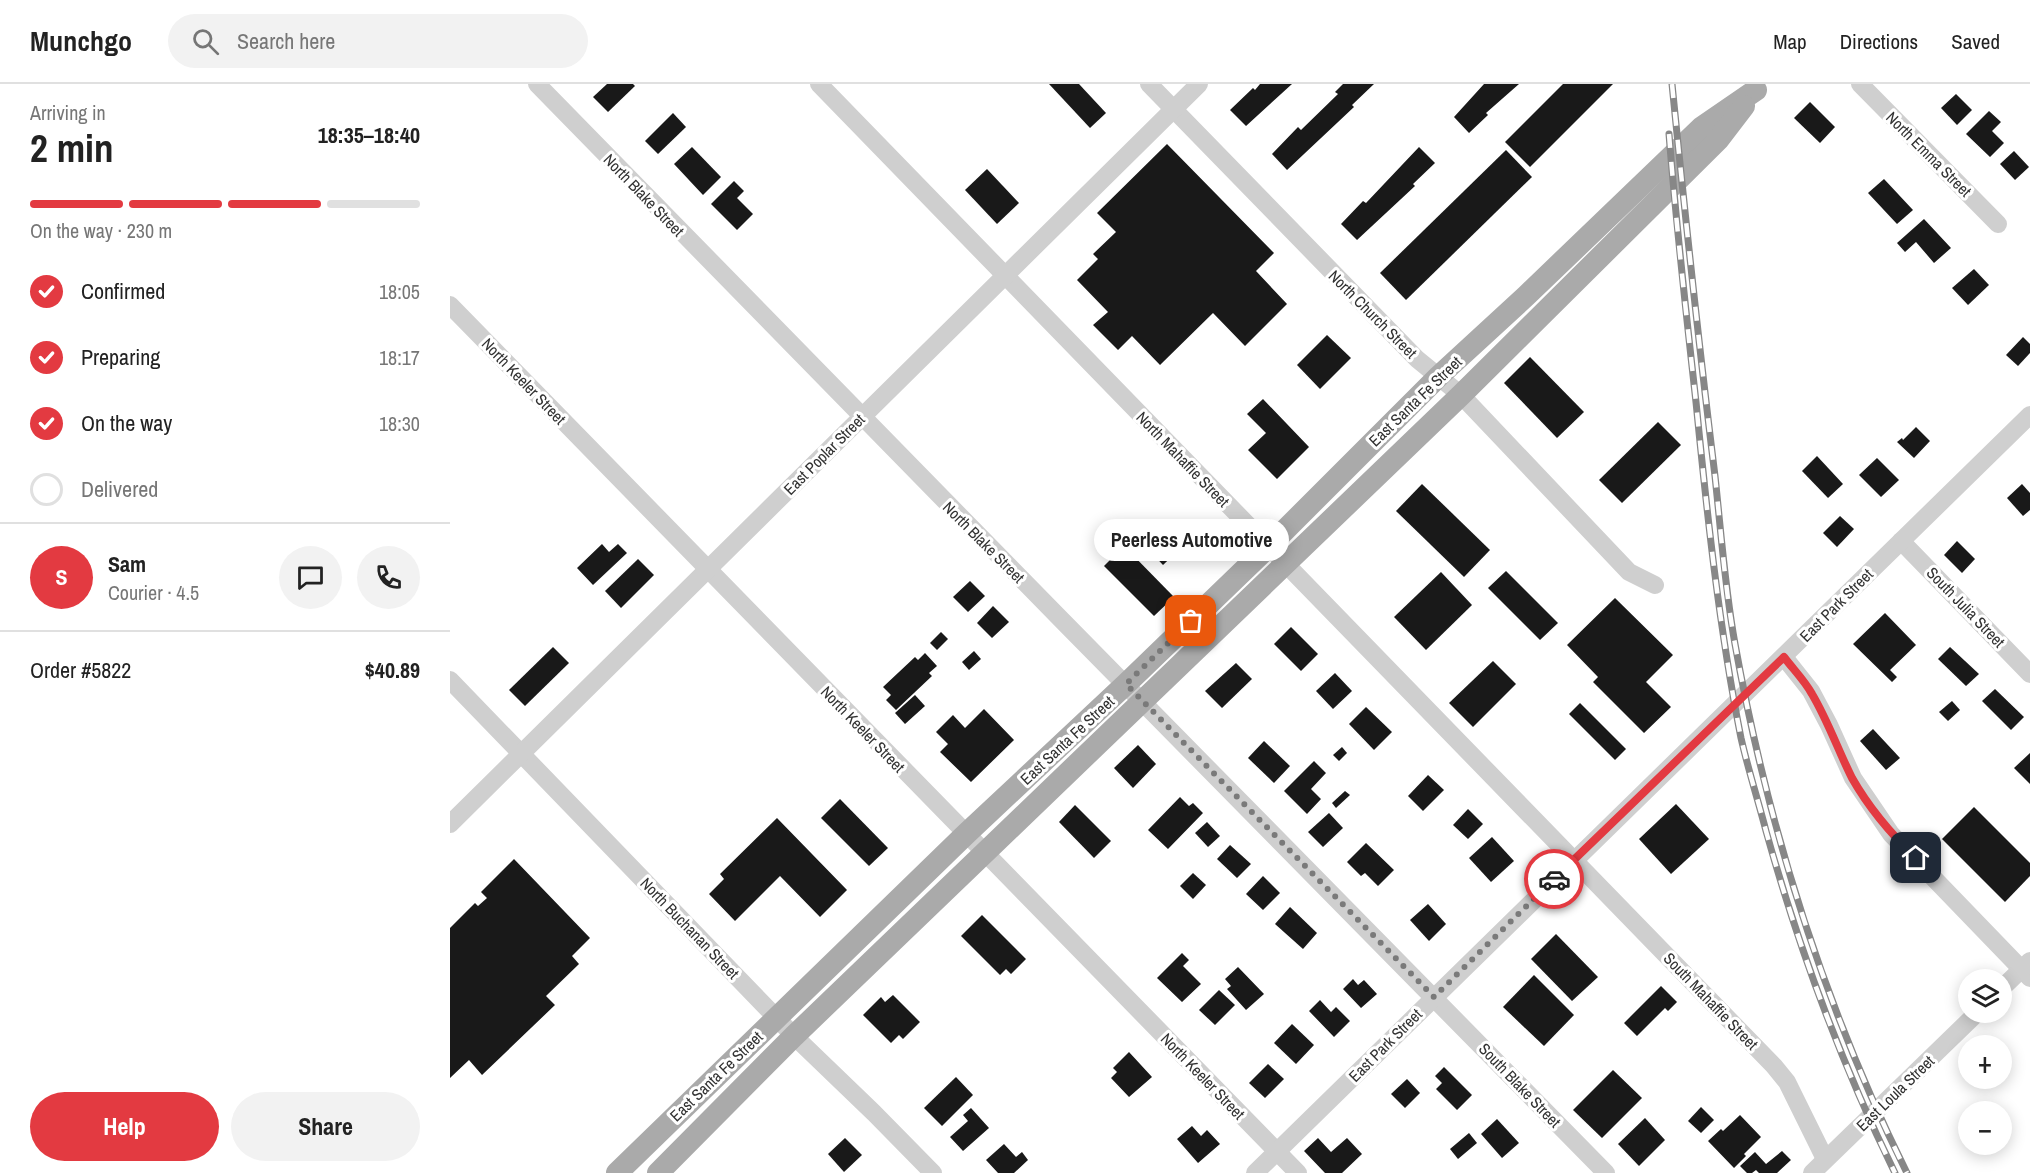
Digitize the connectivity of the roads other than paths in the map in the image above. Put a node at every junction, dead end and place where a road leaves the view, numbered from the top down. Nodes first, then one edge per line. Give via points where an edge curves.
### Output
1 (537, 84) edge
2 (819, 84) edge
3 (1149, 84) edge
4 (1199, 84) edge
5 (1860, 84) edge
6 (1759, 87) edge
7 (1173, 109) junction
8 (1998, 224) dead end
9 (1005, 275) junction
10 (450, 305) edge
11 (1439, 376) junction
12 (1461, 395) junction
13 (2030, 415) edge
14 (860, 417) junction
15 (1901, 541) junction
16 (1268, 547) junction
17 (1285, 565) junction
18 (709, 570) junction
19 (1655, 585) dead end
20 (1784, 657) junction
21 (2030, 674) edge
22 (450, 680) edge
23 (1126, 684) junction
24 (1143, 701) junction
25 (523, 754) junction
26 (450, 824) edge
27 (966, 834) junction
28 (986, 854) junction
29 (1573, 861) junction
30 (2027, 969) edge
31 (2012, 981) edge
32 (1434, 997) junction
33 (777, 1017) junction
34 (1967, 1023) edge
35 (794, 1036) junction
36 (1277, 1152) junction
37 (1825, 1159) junction
38 (617, 1173) edge
39 (657, 1173) edge
40 (933, 1173) edge
41 (1255, 1173) edge
42 (1298, 1173) edge
43 (1606, 1173) edge
44 (1812, 1173) edge

1 - 14 street, North Blake Street
2 - 9 street, North Mahaffie Street
3 - 7 street, North Church Street
4 - 7 street, East Poplar Street
5 - 8 street, North Emma Street
6 - 11 main road, East Santa Fe Street via 1702,127
6 - 12 main road, East Santa Fe Street via 1718,140
7 - 9 street, East Poplar Street
7 - 11 street, North Church Street via 1417,359
9 - 14 street, East Poplar Street
9 - 16 street, North Mahaffie Street
10 - 18 street, North Keeler Street
11 - 12 street, North Church Street
11 - 16 main road, East Santa Fe Street
12 - 17 main road, East Santa Fe Street
12 - 19 street, North Church Street via 1629,572
13 - 15 street, East Park Street
14 - 18 street, East Poplar Street
14 - 23 street, North Blake Street
15 - 20 street, East Park Street
15 - 21 street, South Julia Street
16 - 17 street, North Mahaffie Street
16 - 23 main road, East Santa Fe Street
17 - 24 main road, East Santa Fe Street
17 - 29 street, North Mahaffie Street
18 - 25 street, East Poplar Street
18 - 27 street, North Keeler Street
20 - 29 street, East Park Street
20 - 30 street via 1810,691 1853,778 1891,834
22 - 25 street, North Buchanan Street
23 - 24 street, North Blake Street
23 - 27 main road, East Santa Fe Street
24 - 28 main road, East Santa Fe Street
24 - 32 street, North Blake Street
25 - 26 street, East Poplar Street
25 - 33 street, North Buchanan Street
27 - 28 street, North Keeler Street
27 - 33 main road, East Santa Fe Street
28 - 35 main road, East Santa Fe Street
28 - 36 street, North Keeler Street
29 - 32 street, East Park Street
29 - 37 street, South Mahaffie Street via 1774,1066
30 - 31 street
32 - 36 street, East Park Street
32 - 43 street, South Blake Street
33 - 35 street, North Buchanan Street
33 - 38 main road, East Santa Fe Street
34 - 37 street, East Loula Street
35 - 39 main road, East Santa Fe Street
35 - 40 street, North Buchanan Street
36 - 41 street, East Park Street
36 - 42 street, North Keeler Street
37 - 44 street, East Loula Street

